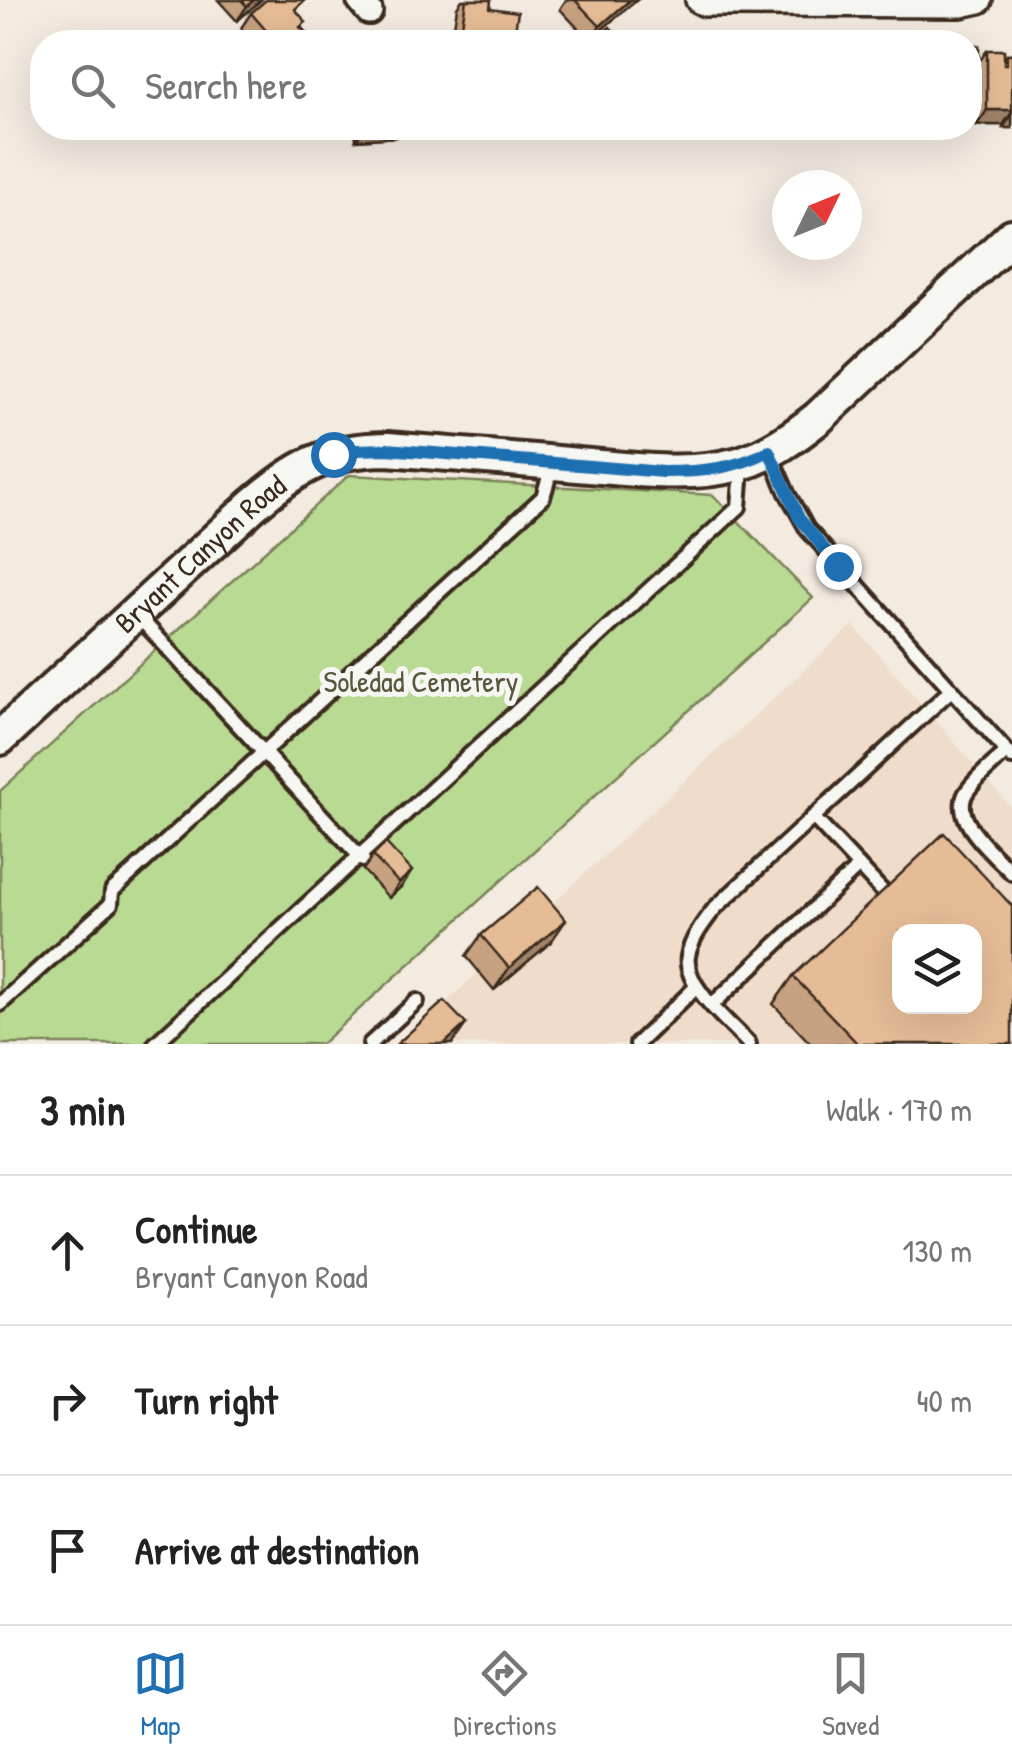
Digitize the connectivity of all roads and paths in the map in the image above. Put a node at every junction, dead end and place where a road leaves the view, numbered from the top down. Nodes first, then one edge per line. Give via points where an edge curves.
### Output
1 (699, 0) edge
2 (979, 0) edge
3 (1012, 236) edge
4 (756, 457) junction
5 (554, 462) junction
6 (135, 613) junction
7 (952, 690) junction
8 (0, 738) edge
9 (264, 752) junction
10 (1010, 754) edge
11 (813, 818) junction
12 (362, 859) junction
13 (859, 866) junction
14 (1012, 873) edge
15 (888, 896) edge
16 (696, 987) junction
17 (416, 1001) dead end
18 (0, 1004) edge
19 (712, 1004) junction
20 (155, 1044) edge
21 (370, 1044) edge
22 (637, 1044) edge
23 (749, 1044) edge

1 - 2 street
3 - 4 street, Bryant Canyon Road via 818,418
4 - 5 street, Bryant Canyon Road via 703,471 663,472
4 - 7 lane via 808,530
4 - 12 lane via 738,507
5 - 6 street, Bryant Canyon Road via 387,449 333,454 276,486
5 - 9 lane via 543,496
6 - 8 street, Bryant Canyon Road
6 - 9 lane
7 - 10 lane
7 - 11 lane
9 - 12 lane
9 - 18 lane
10 - 14 lane via 962,803 963,817
11 - 13 lane
11 - 16 lane via 704,922 688,955
12 - 20 lane
13 - 15 lane
13 - 19 lane
16 - 19 lane
16 - 22 lane
17 - 21 lane
19 - 23 lane

